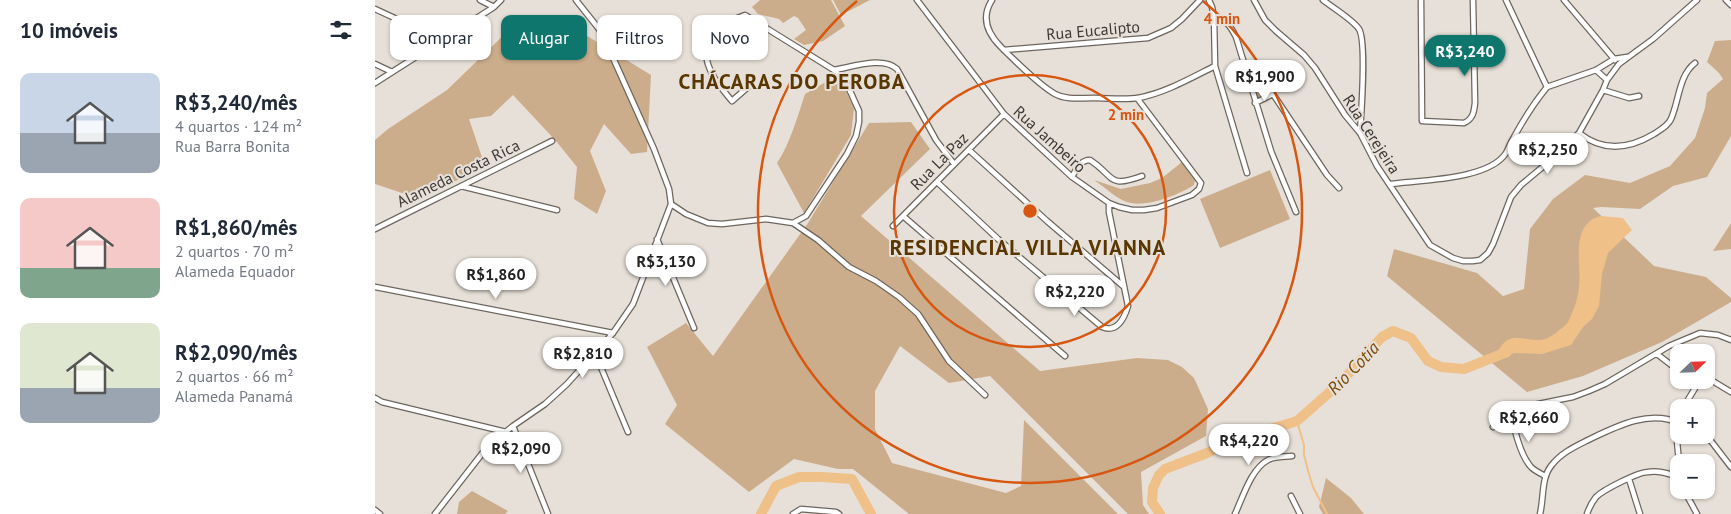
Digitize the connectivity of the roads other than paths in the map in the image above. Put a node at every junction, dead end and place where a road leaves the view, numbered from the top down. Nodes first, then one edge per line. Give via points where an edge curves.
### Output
1 (480, 0) edge
2 (501, 0) edge
3 (576, 0) edge
4 (917, 0) edge
5 (992, 0) edge
6 (1200, 0) edge
7 (1210, 0) edge
8 (1254, 0) edge
9 (1323, 0) edge
10 (1421, 0) edge
11 (1473, 0) edge
12 (1506, 0) edge
13 (1564, 0) edge
14 (1697, 0) edge
15 (1726, 0) edge
16 (1731, 5) edge
17 (494, 7) junction
18 (375, 9) edge
19 (481, 15) edge
20 (390, 16) edge
21 (1214, 17) junction
22 (1004, 50) junction
23 (1628, 56) junction
24 (1614, 59) junction
25 (411, 60) edge
26 (1244, 61) junction
27 (1695, 63) dead end
28 (375, 64) edge
29 (1619, 64) junction
30 (1215, 66) junction
31 (834, 70) junction
32 (1596, 70) junction
33 (392, 72) junction
34 (1607, 80) junction
35 (375, 83) edge
36 (748, 87) dead end
37 (1547, 87) junction
38 (1603, 90) junction
39 (1273, 94) junction
40 (1639, 96) dead end
41 (1137, 98) junction
42 (1255, 103) junction
43 (1004, 114) junction
44 (1360, 133) junction
45 (1579, 133) junction
46 (553, 141) dead end
47 (969, 150) junction
48 (954, 164) junction
49 (1247, 173) dead end
50 (1142, 176) dead end
51 (1072, 177) junction
52 (937, 182) junction
53 (1390, 184) junction
54 (461, 186) junction
55 (1339, 188) dead end
56 (1109, 203) junction
57 (671, 204) junction
58 (557, 210) dead end
59 (1296, 212) dead end
60 (903, 216) junction
61 (793, 223) junction
62 (893, 226) dead end
63 (375, 229) edge
64 (657, 239) junction
65 (375, 287) edge
66 (1123, 287) junction
67 (694, 328) dead end
68 (613, 333) junction
69 (1731, 340) edge
70 (595, 353) junction
71 (1657, 354) junction
72 (1065, 356) dead end
73 (1670, 364) edge
74 (1715, 382) edge
75 (1731, 392) edge
76 (985, 395) dead end
77 (375, 398) edge
78 (1513, 409) junction
79 (1670, 420) edge
80 (513, 426) junction
81 (1493, 427) dead end
82 (506, 432) junction
83 (628, 432) dead end
84 (1714, 444) edge
85 (1292, 456) dead end
86 (1731, 467) edge
87 (1670, 474) edge
88 (1545, 476) junction
89 (1629, 479) junction
90 (1291, 496) dead end
91 (1689, 499) edge
92 (375, 510) edge
93 (379, 514) edge
94 (435, 514) edge
95 (548, 514) edge
96 (793, 514) edge
97 (839, 514) edge
98 (1235, 514) edge
99 (1300, 514) edge
100 (1541, 514) edge
101 (1587, 514) edge
102 (1640, 514) edge
103 (1697, 514) edge

1 - 17 street
2 - 17 street
3 - 57 street via 605,40 654,149 669,189
4 - 43 street, Rua Jambeiro
5 - 22 street via 986,12 987,30
6 - 22 street, Rua Eucalipto via 1171,28 1148,38
7 - 21 street
8 - 44 street, Rua Cerejeira via 1265,20 1304,54
9 - 44 street via 1353,23 1361,35
10 - 11 street via 1422,120 1464,123 1473,116 1475,103
12 - 37 street
13 - 24 street
14 - 23 street via 1653,39
15 - 16 street
17 - 19 street
18 - 20 street
21 - 26 street via 1221,18 1232,29
21 - 30 street
22 - 41 street via 1045,87 1063,97
23 - 24 street
23 - 29 street
24 - 29 street
24 - 32 street
25 - 33 street
26 - 39 street
26 - 42 street
27 - 45 street via 1687,71 1671,119 1656,133 1624,147 1595,142
28 - 33 street
29 - 34 street
30 - 41 street via 1188,80
30 - 49 street
31 - 36 street via 750,17 741,16 732,20 708,48 706,56 721,89 732,101
31 - 48 street via 882,62 893,65 936,140
31 - 61 street via 846,82 859,111 856,136 806,216
32 - 34 street
32 - 37 street
33 - 35 street
34 - 38 street
37 - 53 street via 1506,154 1487,169 1473,174
38 - 40 street via 1629,98
38 - 45 street
39 - 42 street
39 - 55 street
41 - 56 street, Rua Jambeiro via 1200,179 1201,187 1197,192 1157,208 1132,210
42 - 59 street
43 - 47 street, Rua La Paz
43 - 51 street, Rua Jambeiro
44 - 53 street, Rua Cerejeira
45 - 53 street, Rua Cerejeira via 1511,197 1493,244 1480,260 1463,261 1430,245
46 - 54 street, Alameda Costa Rica
47 - 48 street, Rua La Paz
47 - 66 street
48 - 52 street, Rua La Paz
50 - 51 street via 1117,181 1090,160 1085,160
51 - 56 street, Rua Jambeiro
52 - 60 street, Rua La Paz
52 - 66 street via 1102,327 1113,328 1124,319 1128,306
54 - 58 street
54 - 63 street, Alameda Costa Rica
56 - 66 street
57 - 61 street via 708,222 722,224 766,219
57 - 64 street
60 - 62 street, Rua La Paz
60 - 72 street
61 - 76 street via 849,267 876,281 918,314 949,361
64 - 67 street
64 - 68 street via 633,304
65 - 68 street
68 - 70 street
69 - 71 street via 1700,333
70 - 80 street via 545,404
70 - 83 street
71 - 73 street
71 - 78 street via 1581,394
74 - 75 street
77 - 82 street
78 - 81 street
78 - 88 street via 1515,427 1526,459 1530,466
79 - 88 street via 1636,420 1617,427 1572,448 1559,457
80 - 82 street
80 - 95 street
82 - 94 street via 488,446
84 - 86 street
85 - 98 street via 1274,458 1262,464
87 - 89 street via 1646,472
88 - 100 street
89 - 101 street via 1597,496
89 - 102 street
90 - 99 street
91 - 103 street
92 - 93 street
96 - 97 street via 801,509

